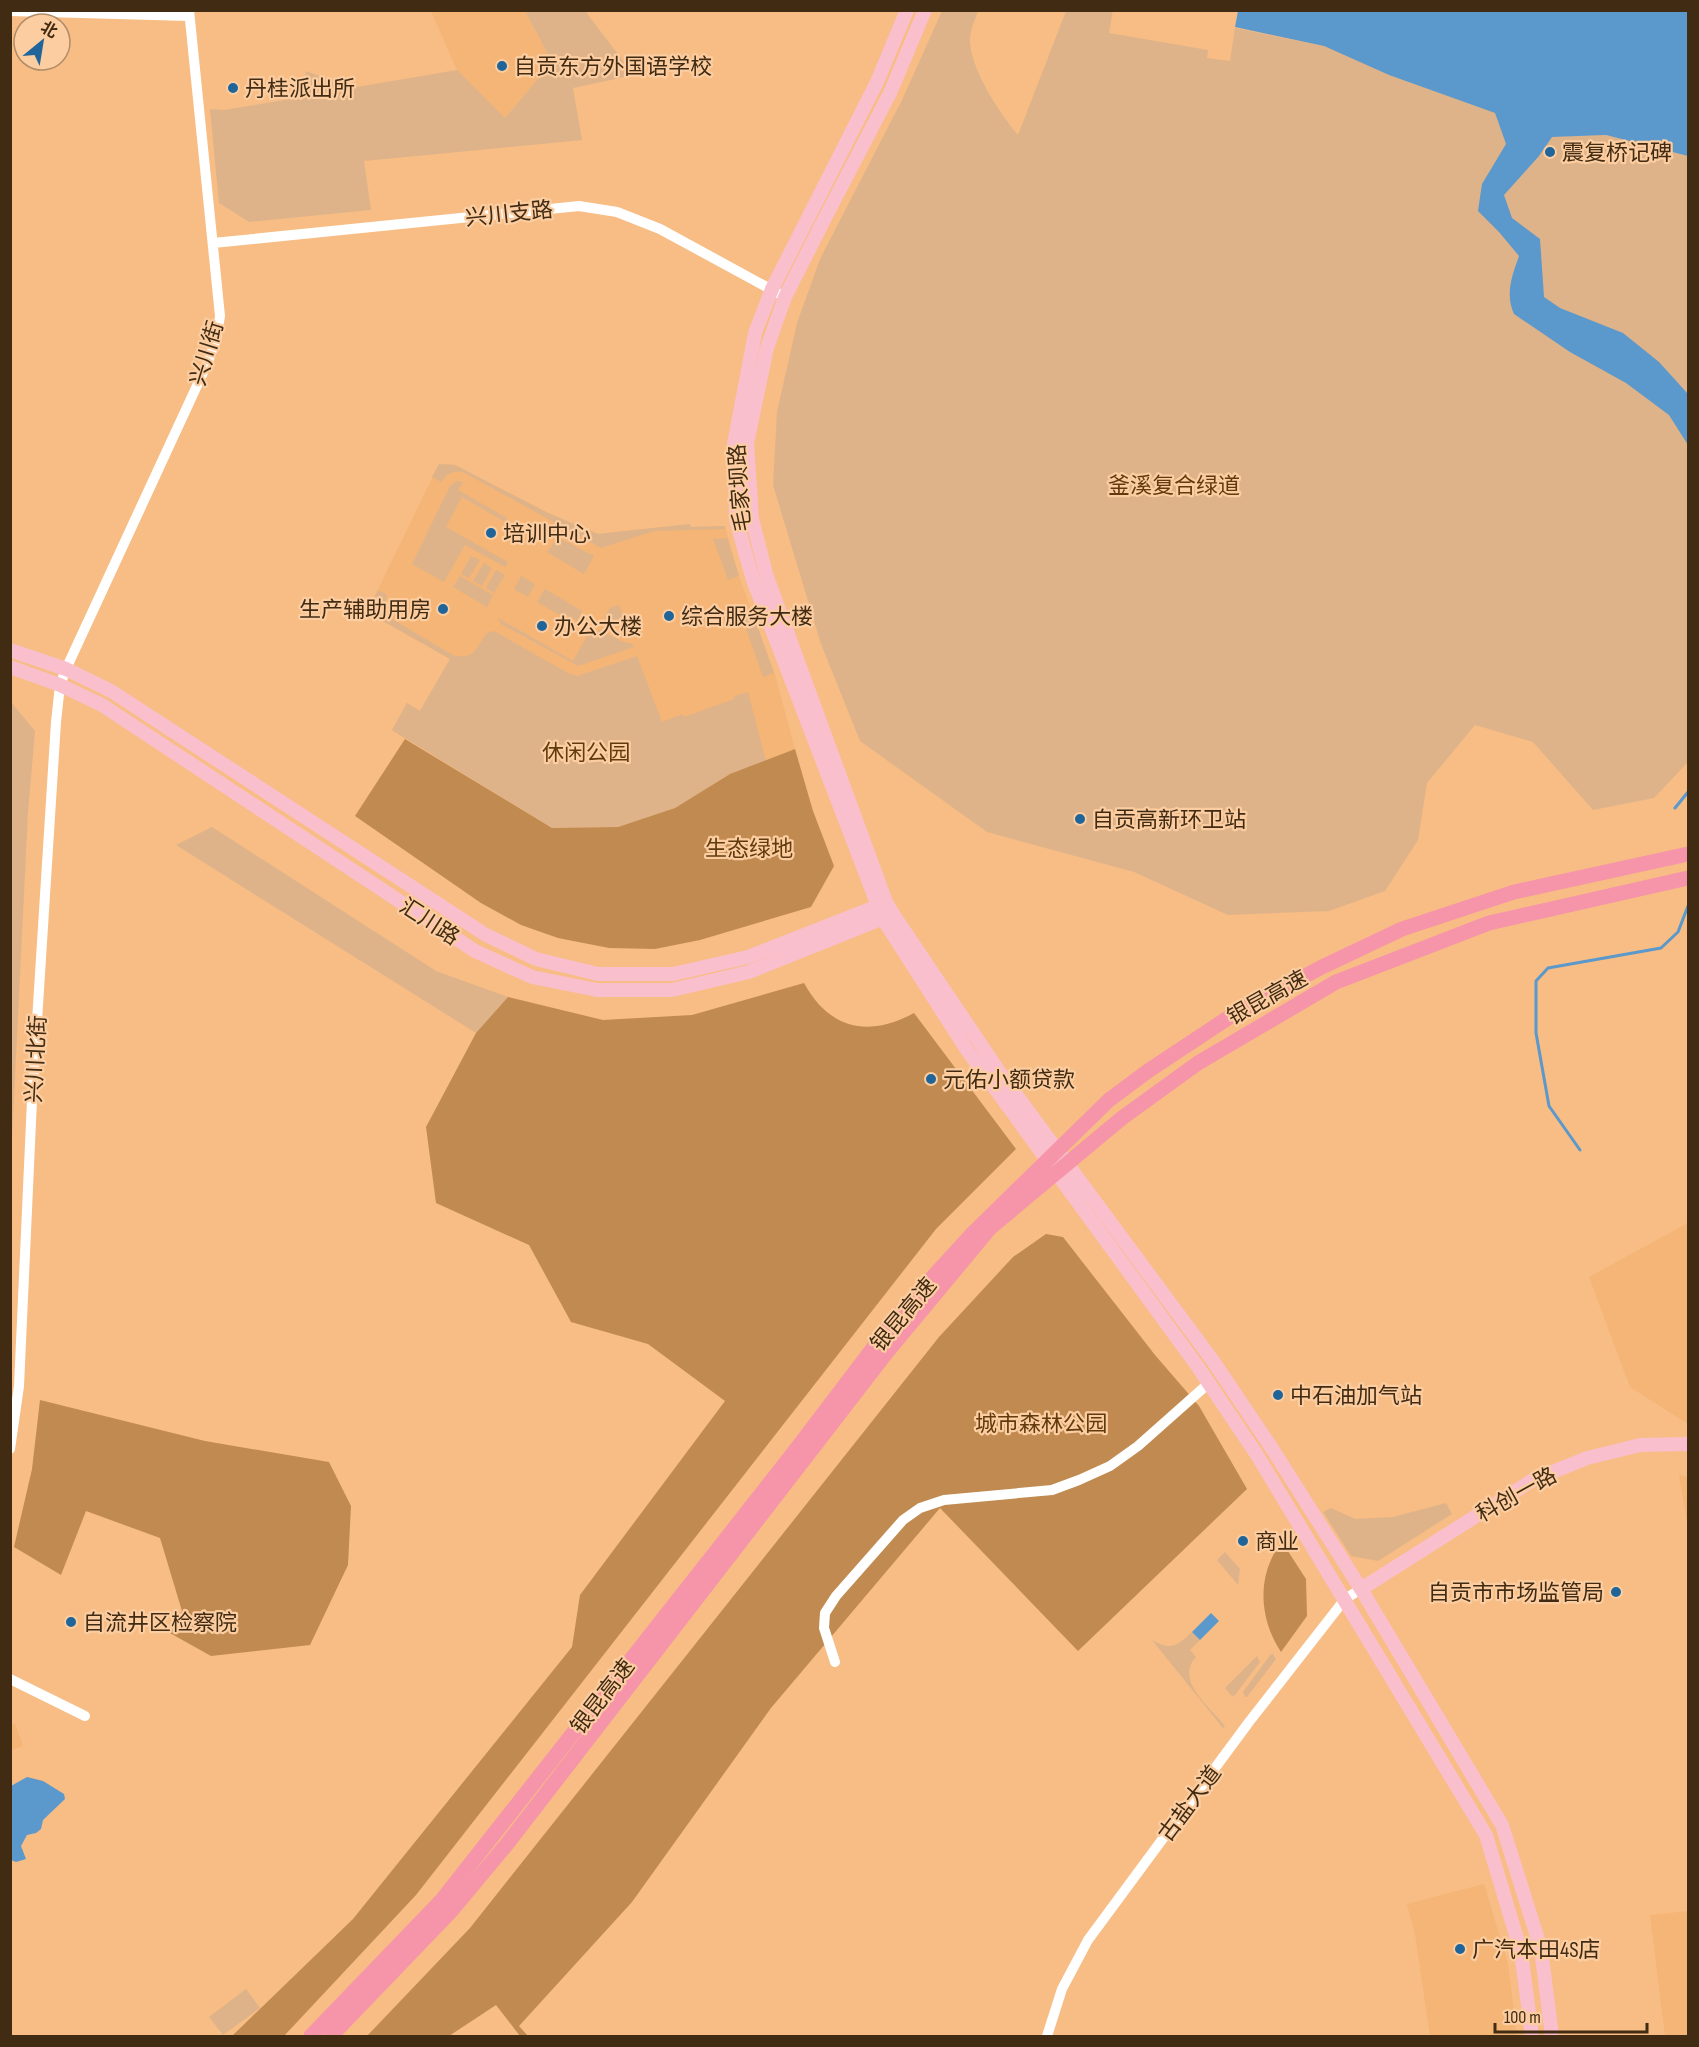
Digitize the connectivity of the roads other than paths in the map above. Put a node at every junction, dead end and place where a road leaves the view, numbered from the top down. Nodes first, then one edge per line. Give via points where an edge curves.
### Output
1 (907, 10) edge
2 (925, 10) edge
3 (10, 11) edge
4 (189, 14) edge
5 (213, 243) junction
6 (772, 289) junction
7 (785, 297) junction
8 (10, 650) edge
9 (10, 667) edge
10 (66, 669) junction
11 (60, 685) junction
12 (1689, 854) edge
13 (1689, 878) edge
14 (885, 910) junction
15 (1036, 1183) junction
16 (1209, 1383) junction
17 (1689, 1444) edge
18 (10, 1449) edge
19 (1361, 1589) junction
20 (1345, 1599) junction
21 (835, 1662) dead end
22 (10, 1679) edge
23 (85, 1716) dead end
24 (311, 2037) edge
25 (331, 2037) edge
26 (1047, 2037) edge
27 (1532, 2037) edge
28 (1552, 2037) edge

1 - 6 main road, 毛家坝路 via 877,82
2 - 7 main road, 毛家坝路 via 890,93
3 - 4 street
4 - 5 street, 兴川街
5 - 6 street, 兴川支路 via 579,206 617,212 660,229
5 - 10 street, 兴川街 via 220,316 216,340
6 - 7 street, 兴川支路
6 - 14 main road, 毛家坝路 via 755,333 734,444 736,519 753,580
7 - 14 main road, 毛家坝路 via 767,348 747,443 752,519 767,577
8 - 10 main road, 汇川路
9 - 11 main road, 汇川路
10 - 11 street, 兴川北街
10 - 14 main road, 汇川路 via 111,691 486,935 536,958 598,974 673,974 748,957
11 - 14 main road, 汇川路 via 102,705 475,951 532,977 597,990 672,990 749,972
11 - 18 street, 兴川北街 via 32,1100 19,1386
12 - 15 highway, 银昆高速 via 1514,892 1402,929 1322,966 1234,1014 1109,1100
13 - 15 highway, 银昆高速 via 1489,923 1336,982 1198,1063
14 - 16 main road via 967,1050
14 - 19 main road via 1213,1361
15 - 24 highway, 银昆高速 via 973,1233 899,1314 442,1900
15 - 25 highway, 银昆高速 via 990,1228 894,1343 507,1844 452,1910
16 - 20 main road
16 - 21 street via 1137,1446 1110,1466 1079,1480 1052,1490 944,1500 920,1508 903,1520 825,1613 824,1628
17 - 19 main road, 科创一路 via 1622,1449 1587,1458 1533,1480
19 - 20 street, 古盐大道
19 - 28 main road via 1502,1825 1541,1949
20 - 26 street, 古盐大道 via 1088,1940 1062,1989
20 - 27 main road via 1486,1835 1521,1952
22 - 23 street

